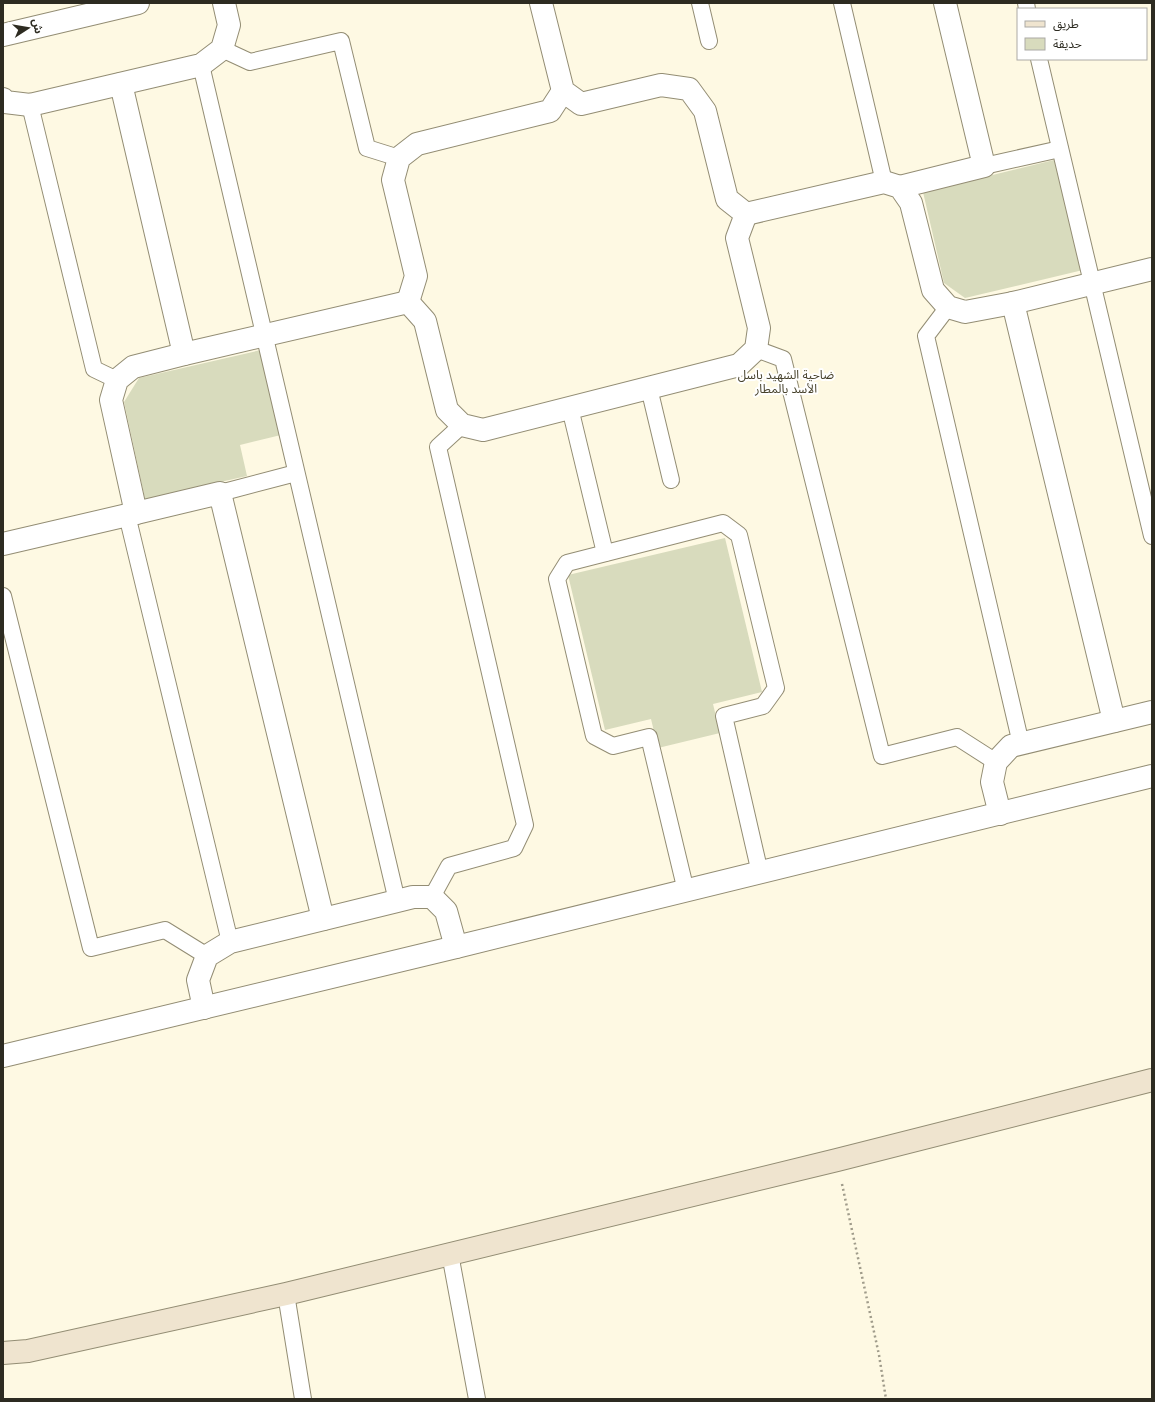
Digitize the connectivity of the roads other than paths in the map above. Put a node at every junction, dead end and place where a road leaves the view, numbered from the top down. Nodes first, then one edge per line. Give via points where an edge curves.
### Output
1 (138, 3) edge
2 (224, 3) edge
3 (541, 3) edge
4 (700, 3) edge
5 (842, 3) edge
6 (945, 3) edge
7 (3, 34) edge
8 (709, 41) dead end
9 (222, 48) junction
10 (1039, 60) edge
11 (201, 66) junction
12 (121, 84) junction
13 (563, 91) junction
14 (4, 102) edge
15 (30, 105) junction
16 (1060, 149) junction
17 (399, 158) junction
18 (984, 166) junction
19 (892, 185) junction
20 (746, 214) junction
21 (1152, 269) edge
22 (1092, 284) junction
23 (408, 302) junction
24 (1013, 303) junction
25 (948, 307) junction
26 (264, 336) junction
27 (756, 349) junction
28 (184, 354) junction
29 (117, 380) junction
30 (649, 388) junction
31 (570, 408) junction
32 (462, 425) junction
33 (296, 473) junction
34 (671, 480) dead end
35 (220, 493) junction
36 (132, 514) junction
37 (1152, 536) edge
38 (3, 544) edge
39 (605, 553) junction
40 (3, 596) edge
41 (1152, 712) edge
42 (1114, 721) junction
43 (1021, 744) junction
44 (996, 762) junction
45 (1152, 776) edge
46 (1000, 814) junction
47 (760, 873) junction
48 (686, 891) junction
49 (432, 896) junction
50 (397, 901) junction
51 (322, 919) junction
52 (230, 942) junction
53 (456, 947) junction
54 (207, 956) junction
55 (204, 1008) junction
56 (3, 1056) edge
57 (1152, 1080) edge
58 (450, 1254) junction
59 (286, 1294) junction
60 (3, 1353) edge
61 (303, 1399) edge
62 (477, 1399) edge

1 - 7 street
2 - 9 street via 229,24
3 - 13 street
4 - 8 lane
5 - 19 lane
6 - 18 street
9 - 11 street
9 - 17 lane via 250,62 341,41 367,148
10 - 16 lane
11 - 12 street
11 - 26 lane
12 - 15 street
12 - 28 street
13 - 17 street via 550,111 416,144
13 - 20 street via 581,104 661,85 689,89 705,111 727,199
14 - 15 street
15 - 29 lane via 94,369
16 - 18 lane
16 - 22 lane
17 - 23 street via 393,180 416,276
18 - 19 street
19 - 20 street
19 - 25 street via 911,202 933,290
20 - 27 street via 738,238 759,328
21 - 22 street
22 - 24 street
22 - 37 lane
23 - 26 street
23 - 32 street via 425,321 447,410
24 - 25 street via 965,312
24 - 42 street
25 - 43 lane via 926,336
26 - 28 street
26 - 33 lane
27 - 30 street via 740,365
27 - 44 lane via 783,359 882,756 957,737
28 - 29 street via 133,367
29 - 36 street via 111,400
30 - 31 street
30 - 34 lane
31 - 32 street via 483,430
31 - 39 lane
32 - 49 lane via 438,447 525,824 514,848 449,866
33 - 35 lane
33 - 50 lane
35 - 36 street
35 - 51 street
36 - 38 street
36 - 52 lane
39 - 47 lane via 723,523 739,535 776,688 763,706 724,716
39 - 48 lane via 567,563 556,579 594,736 613,746 649,737
40 - 54 lane via 90,948 165,930
41 - 42 street
42 - 43 street
43 - 44 street via 1011,746
44 - 46 street via 992,782
45 - 46 street
46 - 47 street
47 - 48 street
48 - 53 street
49 - 50 street
49 - 53 street via 446,911
50 - 51 street
51 - 52 street
52 - 54 street
53 - 55 street
54 - 55 street via 198,980
55 - 56 street
57 - 58 main road
58 - 59 main road
58 - 62 lane
59 - 60 main road via 28,1351
59 - 61 lane

